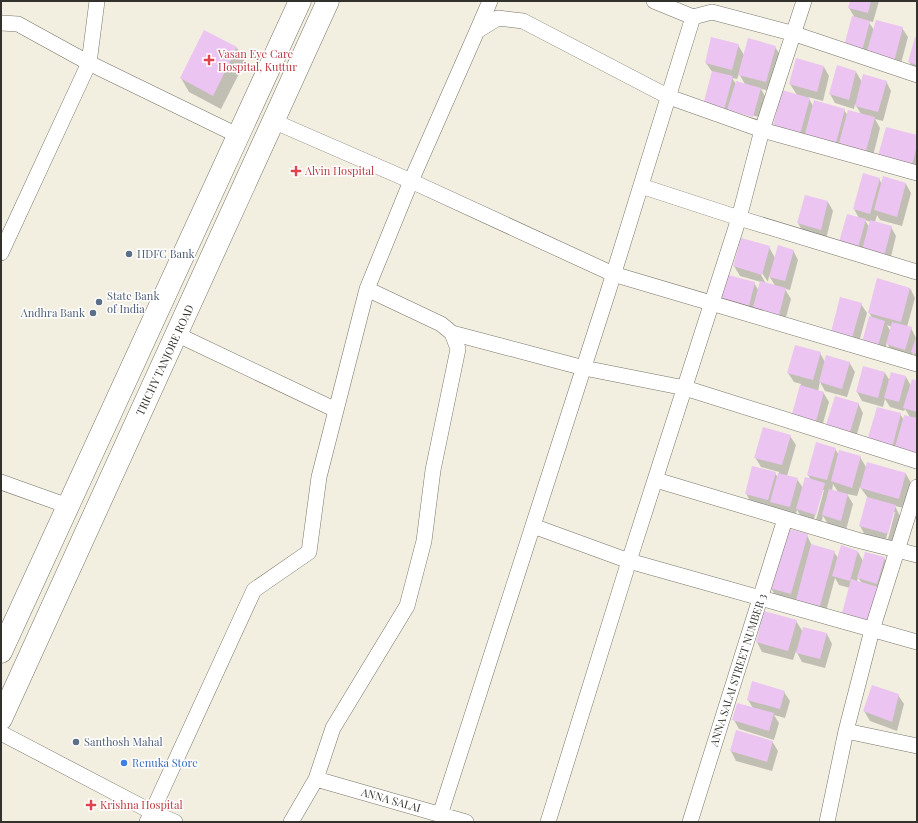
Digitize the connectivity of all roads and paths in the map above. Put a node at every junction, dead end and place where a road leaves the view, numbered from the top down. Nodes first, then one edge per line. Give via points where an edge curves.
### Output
1 (97, 1) edge
2 (300, 1) edge
3 (328, 1) edge
4 (490, 1) edge
5 (654, 1) edge
6 (804, 1) edge
7 (693, 17) junction
8 (1, 22) edge
9 (477, 32) junction
10 (795, 34) junction
11 (89, 63) junction
12 (917, 75) edge
13 (669, 97) junction
14 (273, 121) junction
15 (762, 130) junction
16 (237, 135) junction
17 (917, 173) edge
18 (411, 181) junction
19 (641, 186) junction
20 (739, 218) junction
21 (1, 253) edge
22 (917, 272) edge
23 (613, 274) junction
24 (367, 288) junction
25 (712, 304) junction
26 (452, 333) junction
27 (176, 334) junction
28 (917, 364) edge
29 (584, 368) junction
30 (685, 388) junction
31 (336, 410) junction
32 (917, 461) edge
33 (656, 480) junction
34 (1, 482) edge
35 (917, 487) edge
36 (68, 506) junction
37 (786, 519) junction
38 (533, 526) junction
39 (896, 550) junction
40 (917, 555) edge
41 (629, 561) junction
42 (760, 598) junction
43 (872, 630) junction
44 (917, 642) edge
45 (1, 652) edge
46 (1, 719) edge
47 (846, 731) junction
48 (1, 733) edge
49 (917, 746) edge
50 (316, 779) junction
51 (440, 815) junction
52 (150, 817) edge
53 (175, 822) edge
54 (291, 822) edge
55 (466, 822) edge
56 (548, 822) edge
57 (690, 822) edge
58 (827, 822) edge

1 - 11 street
2 - 16 highway
3 - 14 highway, TRICHY TANJORE ROAD
4 - 9 street
5 - 7 street
6 - 10 street
7 - 10 street via 712,12
7 - 13 street
8 - 11 street via 18,24
9 - 13 street via 498,18 523,21
9 - 18 street
10 - 12 street
10 - 15 street
11 - 16 street
11 - 21 street
13 - 15 street
13 - 19 street
14 - 18 street
14 - 27 highway, TRICHY TANJORE ROAD
15 - 17 street
15 - 20 street
16 - 36 highway
18 - 23 street
18 - 24 street
19 - 20 street
19 - 23 street
20 - 22 street
20 - 25 street
23 - 25 street
23 - 29 street
24 - 26 street via 440,324
24 - 31 street
25 - 28 street
25 - 30 street
26 - 29 street
26 - 50 street via 458,349 433,470 424,541 408,606 333,728
27 - 31 street
27 - 46 highway, TRICHY TANJORE ROAD
29 - 30 street
29 - 38 street
30 - 32 street
30 - 33 street
31 - 52 street via 319,477 309,552 254,590
33 - 37 street
33 - 41 street
34 - 36 street
35 - 39 street
36 - 45 highway
37 - 39 street
37 - 42 street, ANNA SALAI STREET NUMBER 3
38 - 41 street
38 - 51 street
39 - 40 street
39 - 43 street
41 - 42 street
41 - 56 street
42 - 43 street
42 - 57 street, ANNA SALAI STREET NUMBER 3
43 - 44 street
43 - 47 street
47 - 49 street
47 - 58 street
48 - 52 street
50 - 51 street, ANNA SALAI
50 - 54 street
51 - 55 street, ANNA SALAI
52 - 53 street

